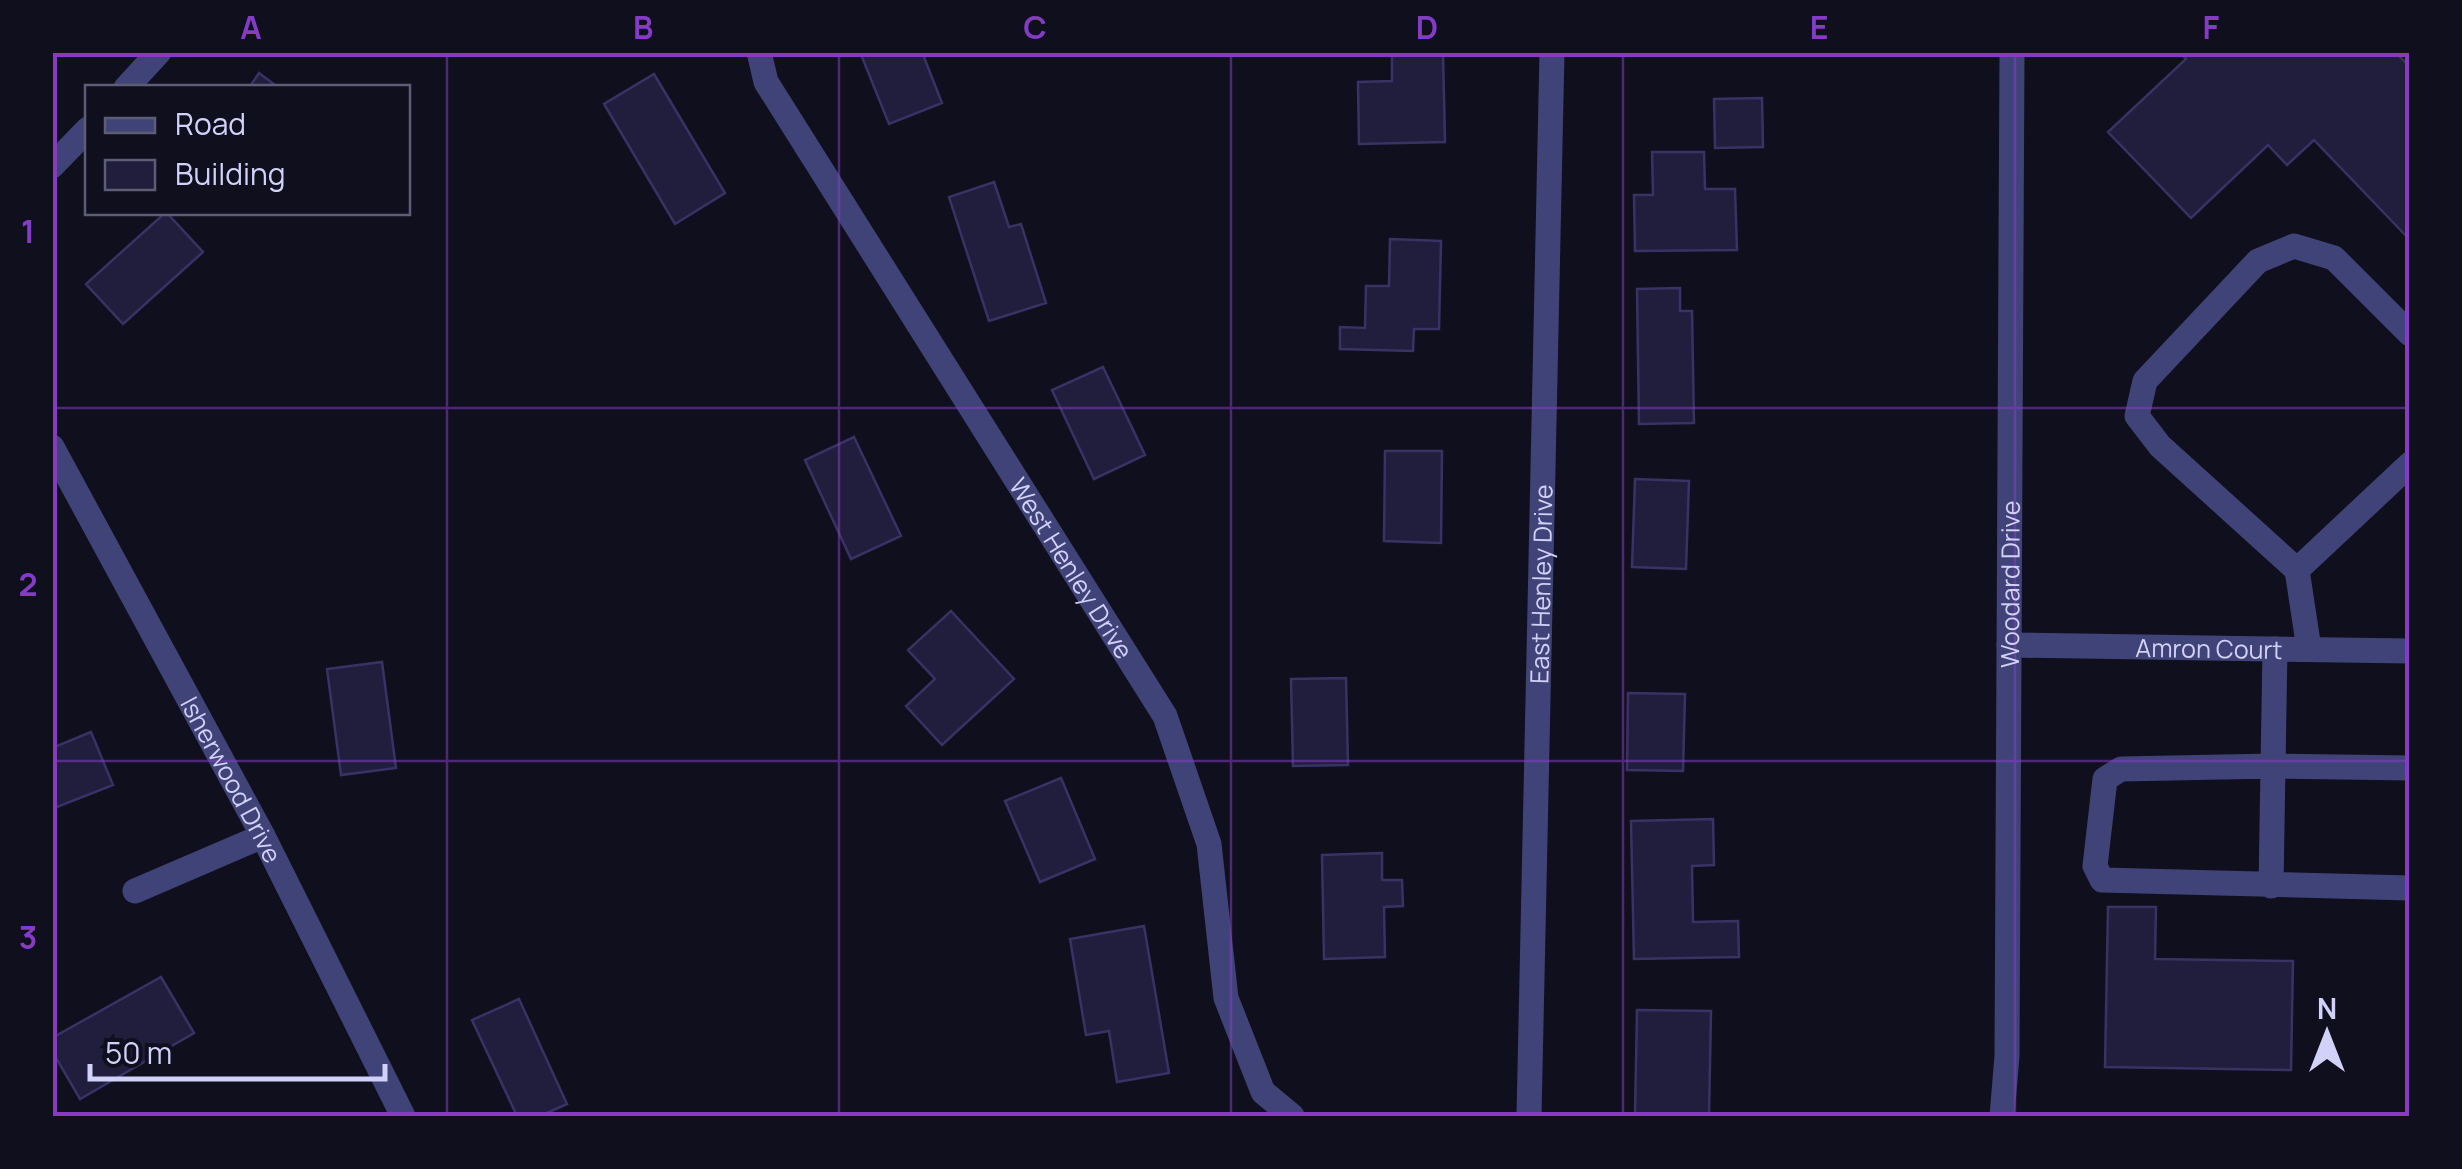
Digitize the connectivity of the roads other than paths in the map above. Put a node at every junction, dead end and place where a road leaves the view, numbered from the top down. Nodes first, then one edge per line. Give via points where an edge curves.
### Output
1 (159, 52) edge
2 (758, 52) edge
3 (1552, 52) edge
4 (2012, 52) edge
5 (129, 85) edge
6 (85, 131) edge
7 (52, 166) edge
8 (2410, 334) edge
9 (52, 446) edge
10 (2410, 464) edge
11 (2298, 570) junction
12 (2010, 646) junction
13 (2276, 650) junction
14 (2309, 650) junction
15 (2410, 651) edge
16 (2274, 766) junction
17 (2410, 768) edge
18 (264, 836) junction
19 (2271, 886) junction
20 (2410, 888) edge
21 (135, 892) dead end
22 (403, 1116) edge
23 (1292, 1116) edge
24 (1530, 1116) edge
25 (2002, 1116) edge

1 - 5 street
2 - 23 street, West Henley Drive via 766,82 1165,716 1209,844 1226,998 1263,1092
3 - 24 street, East Henley Drive
4 - 12 street, Woodard Drive
6 - 7 street
8 - 11 street via 2334,258 2294,246 2258,262 2145,380 2137,416 2160,446
9 - 18 street, Isherwood Drive
10 - 11 street
11 - 14 street
12 - 13 street, Amron Court
12 - 25 street, Woodard Drive
13 - 14 street, Amron Court
13 - 16 street
14 - 15 street, Amron Court
16 - 17 street
16 - 19 street
16 - 19 street via 2121,769 2106,779 2095,866 2102,880
18 - 21 street
18 - 22 street, Isherwood Drive
19 - 20 street

